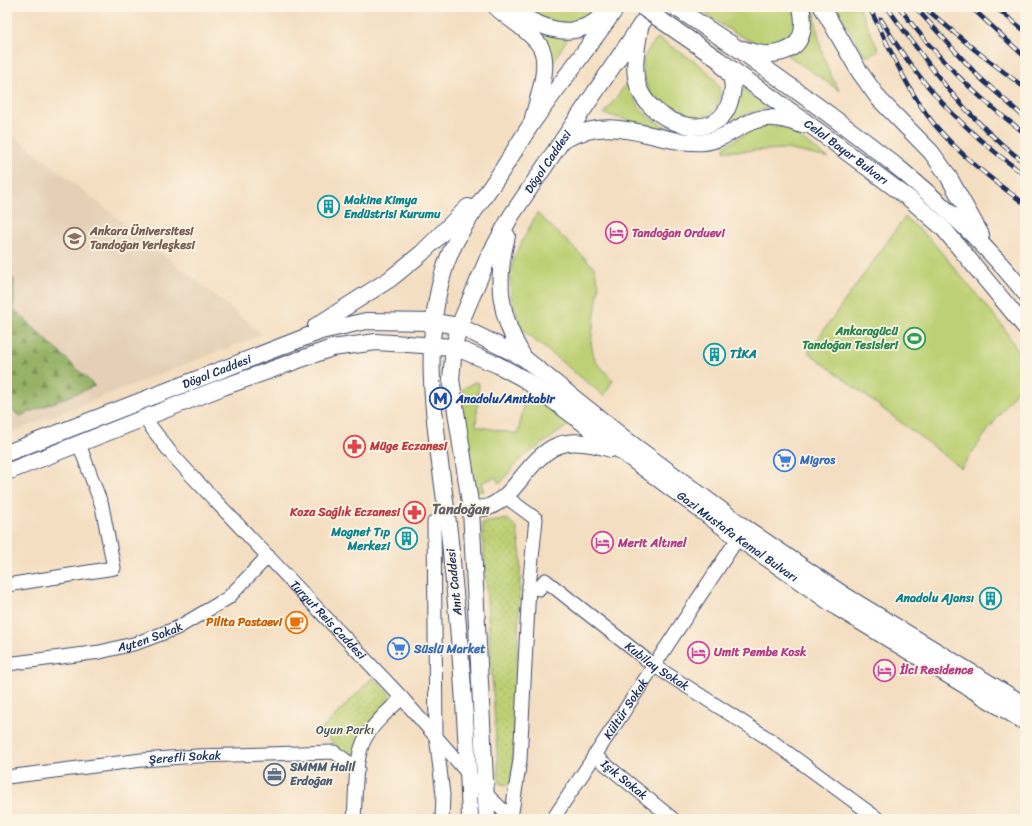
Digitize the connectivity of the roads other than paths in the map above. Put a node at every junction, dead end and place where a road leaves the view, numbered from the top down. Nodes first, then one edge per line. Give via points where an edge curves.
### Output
1 (496, 7) edge
2 (511, 7) edge
3 (614, 7) edge
4 (617, 7) edge
5 (642, 7) edge
6 (653, 7) edge
7 (675, 7) edge
8 (801, 7) edge
9 (822, 7) edge
10 (641, 23) junction
11 (737, 48) junction
12 (719, 60) junction
13 (531, 125) junction
14 (817, 130) junction
15 (563, 140) junction
16 (496, 179) junction
17 (510, 216) junction
18 (990, 250) junction
19 (1025, 292) edge
20 (434, 322) junction
21 (459, 326) junction
22 (1025, 327) edge
23 (294, 340) junction
24 (431, 345) junction
25 (454, 347) junction
26 (524, 358) junction
27 (145, 419) junction
28 (79, 444) junction
29 (621, 452) junction
30 (7, 453) edge
31 (7, 472) edge
32 (506, 497) junction
33 (471, 509) junction
34 (447, 515) junction
35 (738, 538) junction
36 (268, 556) junction
37 (7, 585) edge
38 (530, 587) junction
39 (7, 664) edge
40 (653, 665) junction
41 (402, 698) junction
42 (1025, 705) edge
43 (1025, 722) edge
44 (436, 735) junction
45 (594, 754) junction
46 (358, 769) junction
47 (469, 775) junction
48 (7, 778) edge
49 (486, 794) junction
50 (512, 818) edge
51 (354, 819) edge
52 (442, 819) edge
53 (470, 819) edge
54 (487, 819) edge
55 (553, 819) edge
56 (673, 819) edge
57 (878, 819) edge

1 - 13 main road via 540,45 544,57 542,80
2 - 3 main road via 519,15 541,25 574,30 598,20
4 - 13 main road
5 - 12 main road, Celal Bayar Bulvarı, bridge
6 - 10 main road, Dögol Caddesi
7 - 11 main road, Celal Bayar Bulvarı, bridge
8 - 11 main road via 805,23 800,41 786,50 769,55
9 - 18 main road via 859,71 879,99 931,152 947,174
10 - 12 main road via 634,66 639,90 652,109 668,121 685,126 702,126 717,121 728,108 733,92 731,78
10 - 15 main road, Dögol Caddesi
11 - 18 main road, Celal Bayar Bulvarı via 836,119 924,188
12 - 14 main road, Celal Bayar Bulvarı
13 - 16 main road
14 - 15 main road via 784,119 766,118 705,142 610,127 578,132
14 - 22 main road, Celal Bayar Bulvarı via 911,200 943,228
15 - 17 main road, Dögol Caddesi
16 - 20 main road via 456,238 446,265
16 - 23 main road via 422,254 390,279
17 - 21 main road, Dögol Caddesi via 488,258
17 - 26 main road via 500,269 500,284 506,321
18 - 19 main road, Celal Bayar Bulvarı
20 - 21 main road, Dögol Caddesi
20 - 23 main road, Dögol Caddesi via 366,321 344,324
20 - 24 main road
21 - 25 main road, Dögol Caddesi
21 - 26 main road, Gazi Mustafa Kemal Bulvarı
23 - 30 main road, Dögol Caddesi
24 - 25 main road, Dögol Caddesi
24 - 27 main road, Dögol Caddesi via 376,342 332,348 223,387
24 - 34 main road, Anıt Caddesi via 432,393
25 - 29 main road, Gazi Mustafa Kemal Bulvarı via 524,379
25 - 33 main road, Anıt Caddesi via 451,379
26 - 42 main road, Gazi Mustafa Kemal Bulvarı via 629,442 744,527 844,595
27 - 28 main road, Dögol Caddesi
27 - 36 street, Turgut Reis Caddesi via 170,452
28 - 31 main road, Dögol Caddesi
28 - 37 street via 102,506 114,568
29 - 32 main road via 592,443 559,444 547,450 535,461
29 - 35 main road, Gazi Mustafa Kemal Bulvarı
32 - 33 main road via 488,507
32 - 38 street via 536,519
33 - 49 main road, Anıt Caddesi
34 - 44 street via 434,522
34 - 47 main road, Anıt Caddesi
35 - 40 street, Kültür Sokak
35 - 43 main road, Gazi Mustafa Kemal Bulvarı via 838,608
36 - 39 street, Ayten Sokak via 228,598 177,628 137,643 100,652
36 - 41 street, Turgut Reis Caddesi
38 - 40 street, Kubilay Sokak via 539,589 546,580
38 - 50 street via 520,760
40 - 45 street, Kültür Sokak
40 - 57 street, Kubilay Sokak via 770,739
41 - 44 street, Turgut Reis Caddesi
41 - 46 street via 365,738
44 - 47 street, Turgut Reis Caddesi
44 - 52 street via 443,795
45 - 55 street, Kültür Sokak
45 - 56 street, Işık Sokak
46 - 48 street, Şerefli Sokak via 334,752 142,760
46 - 51 street
47 - 49 street, Turgut Reis Caddesi
47 - 53 main road, Anıt Caddesi
49 - 50 street, Turgut Reis Caddesi
49 - 54 main road, Anıt Caddesi

